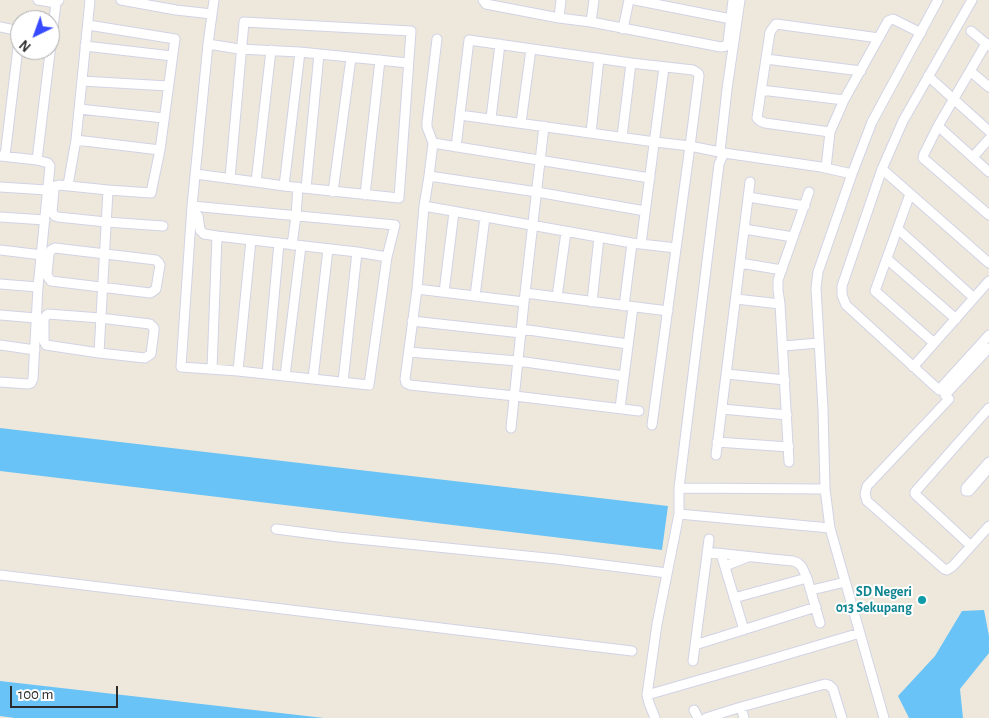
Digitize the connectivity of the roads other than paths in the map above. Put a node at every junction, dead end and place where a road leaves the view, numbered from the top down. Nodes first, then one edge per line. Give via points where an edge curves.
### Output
1 (38, 0) edge
2 (90, 0) edge
3 (121, 0) edge
4 (214, 0) edge
5 (483, 0) edge
6 (561, 0) edge
7 (594, 0) edge
8 (629, 0) edge
9 (635, 0) edge
10 (733, 0) edge
11 (740, 0) edge
12 (938, 0) edge
13 (972, 0) edge
14 (58, 1) edge
15 (212, 14) junction
16 (559, 18) junction
17 (731, 19) junction
18 (591, 22) junction
19 (88, 25) junction
20 (0, 27) edge
21 (623, 29) junction
22 (971, 31) dead end
23 (921, 33) junction
24 (878, 38) junction
25 (437, 39) dead end
26 (208, 44) junction
27 (500, 44) junction
28 (988, 44) edge
29 (86, 46) junction
30 (242, 49) junction
31 (531, 49) junction
32 (272, 50) junction
33 (300, 52) junction
34 (319, 54) junction
35 (172, 56) junction
36 (351, 58) junction
37 (598, 58) junction
38 (766, 59) junction
39 (48, 60) edge
40 (380, 60) junction
41 (408, 63) junction
42 (631, 63) junction
43 (664, 67) junction
44 (861, 71) junction
45 (970, 71) junction
46 (928, 76) junction
47 (82, 81) junction
48 (168, 86) junction
49 (989, 87) edge
50 (761, 90) junction
51 (954, 99) junction
52 (844, 100) junction
53 (79, 109) junction
54 (460, 115) junction
55 (164, 118) junction
56 (491, 118) junction
57 (521, 123) junction
58 (544, 126) junction
59 (938, 126) junction
60 (989, 131) edge
61 (830, 132) junction
62 (591, 133) junction
63 (622, 137) junction
64 (989, 139) edge
65 (76, 140) junction
66 (656, 142) junction
67 (433, 144) junction
68 (690, 146) junction
69 (456, 147) junction
70 (160, 150) junction
71 (722, 153) junction
72 (2, 156) edge
73 (973, 157) junction
74 (37, 160) junction
75 (540, 161) junction
76 (826, 168) junction
77 (882, 168) junction
78 (989, 172) edge
79 (195, 174) junction
80 (852, 174) junction
81 (429, 176) junction
82 (230, 178) junction
83 (650, 178) junction
84 (256, 182) junction
85 (750, 182) dead end
86 (68, 185) junction
87 (284, 186) junction
88 (0, 187) edge
89 (302, 187) junction
90 (47, 190) junction
91 (108, 190) junction
92 (333, 192) junction
93 (537, 192) junction
94 (810, 192) dead end
95 (365, 194) junction
96 (910, 194) junction
97 (748, 197) junction
98 (424, 206) junction
99 (804, 206) junction
100 (192, 208) junction
101 (646, 211) junction
102 (454, 212) junction
103 (989, 215) edge
104 (0, 216) edge
105 (296, 216) junction
106 (485, 217) junction
107 (45, 220) junction
108 (106, 222) junction
109 (163, 226) dead end
110 (533, 226) junction
111 (898, 228) junction
112 (744, 229) junction
113 (566, 232) junction
114 (216, 236) junction
115 (599, 237) junction
116 (793, 237) junction
117 (251, 240) junction
118 (279, 243) junction
119 (637, 244) junction
120 (296, 245) junction
121 (676, 248) junction
122 (328, 249) junction
123 (0, 250) edge
124 (357, 252) junction
125 (104, 254) junction
126 (42, 255) junction
127 (387, 257) junction
128 (887, 259) junction
129 (740, 263) junction
130 (989, 263) edge
131 (782, 270) junction
132 (989, 280) edge
133 (0, 284) edge
134 (38, 287) junction
135 (102, 287) junction
136 (417, 289) junction
137 (444, 292) junction
138 (475, 296) junction
139 (524, 297) junction
140 (557, 298) junction
141 (974, 298) junction
142 (736, 299) junction
143 (592, 302) junction
144 (780, 304) junction
145 (629, 307) junction
146 (668, 311) junction
147 (0, 315) edge
148 (36, 318) junction
149 (100, 318) junction
150 (956, 319) junction
151 (412, 321) junction
152 (521, 331) junction
153 (989, 334) edge
154 (819, 343) junction
155 (628, 344) junction
156 (934, 344) junction
157 (0, 345) edge
158 (783, 346) junction
159 (989, 348) edge
160 (35, 350) junction
161 (409, 352) junction
162 (99, 353) junction
163 (518, 361) junction
164 (913, 367) junction
165 (212, 369) junction
166 (238, 371) junction
167 (267, 374) junction
168 (727, 374) junction
169 (285, 376) junction
170 (624, 376) junction
171 (313, 379) junction
172 (785, 380) junction
173 (0, 382) edge
174 (343, 382) junction
175 (945, 395) junction
176 (515, 396) junction
177 (620, 408) junction
178 (989, 408) edge
179 (722, 409) junction
180 (639, 411) dead end
181 (787, 415) junction
182 (652, 425) dead end
183 (511, 428) dead end
184 (718, 442) junction
185 (788, 448) junction
186 (716, 455) dead end
187 (789, 462) dead end
188 (989, 462) edge
189 (989, 468) edge
190 (679, 488) junction
191 (825, 490) junction
192 (679, 514) junction
193 (989, 526) edge
194 (830, 528) junction
195 (276, 529) dead end
196 (709, 539) dead end
197 (971, 546) junction
198 (707, 552) junction
199 (721, 554) junction
200 (750, 557) junction
201 (725, 566) junction
202 (667, 573) junction
203 (0, 575) edge
204 (807, 578) junction
205 (845, 582) junction
206 (812, 590) junction
207 (734, 598) junction
208 (816, 607) junction
209 (820, 623) dead end
210 (744, 630) junction
211 (860, 633) junction
212 (695, 645) junction
213 (632, 650) dead end
214 (693, 661) dead end
215 (647, 695) junction
216 (741, 707) junction
217 (655, 718) edge
218 (706, 718) edge
219 (744, 718) edge
220 (842, 718) edge
221 (884, 718) edge

1 - 14 street
2 - 19 street
3 - 15 street
4 - 15 street
5 - 16 street via 486,4
6 - 16 street
7 - 18 street
8 - 21 street
9 - 17 street
10 - 17 street
11 - 71 street via 727,89
12 - 23 street
13 - 46 street
15 - 26 street
16 - 18 street
17 - 21 street via 726,46 721,47
18 - 21 street
19 - 29 street
19 - 35 street via 175,39
20 - 72 street via 20,31
22 - 28 street
23 - 24 street via 893,19 888,21
23 - 80 street via 872,122
24 - 38 street via 776,24 770,32
24 - 44 street
25 - 67 street via 427,122
26 - 30 street
26 - 79 street
27 - 31 street
27 - 54 street via 470,40
27 - 56 street
28 - 45 street
29 - 35 street
29 - 47 street
30 - 32 street
30 - 41 street via 244,22 411,31
30 - 82 street
31 - 37 street
31 - 57 street
32 - 33 street
32 - 84 street
33 - 34 street
33 - 87 street
34 - 36 street
34 - 89 street
35 - 48 street
36 - 40 street
36 - 92 street
37 - 42 street
37 - 62 street
38 - 44 street
38 - 50 street
39 - 74 street
40 - 41 street
40 - 95 street
41 - 95 street via 399,198
42 - 43 street
42 - 63 street
43 - 66 street
43 - 68 street via 698,72
44 - 52 street
45 - 49 street
45 - 51 street
46 - 51 street
46 - 77 street
47 - 48 street
47 - 53 street
48 - 55 street
50 - 52 street
50 - 61 street via 756,118 760,121
51 - 59 street
51 - 60 street
52 - 61 street
53 - 55 street
53 - 65 street
54 - 56 street
54 - 69 street
55 - 70 street
56 - 57 street
57 - 58 street
58 - 62 street
58 - 75 street
59 - 73 street
59 - 103 street via 923,158
61 - 76 street
62 - 63 street
63 - 66 street
64 - 73 street
65 - 70 street
65 - 86 street
66 - 68 street
66 - 83 street
67 - 69 street
67 - 81 street
68 - 71 street
68 - 121 street
69 - 75 street
70 - 91 street via 151,193
71 - 76 street
71 - 190 street
72 - 74 street
73 - 78 street
74 - 90 street via 50,166
75 - 83 street
75 - 93 street
76 - 80 street
77 - 96 street
77 - 164 street via 842,286 842,295 846,305
79 - 82 street
79 - 100 street
80 - 154 street via 818,272
81 - 93 street
81 - 98 street
82 - 84 street
83 - 101 street
84 - 87 street
85 - 97 street
86 - 91 street
86 - 108 street via 59,184 54,188 53,215
87 - 89 street
88 - 90 street
89 - 92 street
89 - 105 street
90 - 107 street
91 - 108 street
92 - 95 street
93 - 101 street
93 - 110 street
94 - 99 street
96 - 111 street
96 - 130 street
97 - 99 street
97 - 112 street
98 - 102 street
98 - 136 street
99 - 116 street
100 - 105 street
100 - 114 street via 198,216 200,230
100 - 165 street via 182,368
101 - 119 street
102 - 106 street
102 - 137 street
104 - 107 street
105 - 120 street
105 - 127 street via 395,225
106 - 110 street
106 - 138 street
107 - 126 street
108 - 109 street
108 - 125 street
110 - 113 street
110 - 139 street
111 - 128 street
111 - 141 street
112 - 116 street
112 - 129 street
113 - 115 street
113 - 140 street
114 - 117 street
114 - 165 street
115 - 119 street
115 - 143 street
116 - 131 street
117 - 118 street
117 - 166 street
118 - 120 street
118 - 167 street
119 - 121 street
119 - 145 street
120 - 122 street
120 - 169 street
121 - 146 street
122 - 124 street
122 - 171 street
123 - 126 street
124 - 127 street
124 - 174 street
125 - 135 street
125 - 135 street via 52,249 49,254 48,277 51,281
125 - 135 street via 154,259 160,265 157,287 152,292
126 - 134 street
127 - 174 street via 369,385
128 - 150 street
128 - 156 street via 875,291
129 - 131 street
129 - 142 street
131 - 144 street via 778,280
132 - 141 street
133 - 134 street
134 - 148 street
135 - 149 street
136 - 137 street
136 - 151 street
137 - 138 street
138 - 139 street
139 - 140 street
139 - 152 street
140 - 143 street
141 - 150 street
142 - 144 street
142 - 168 street
143 - 145 street
144 - 158 street
145 - 146 street
145 - 155 street
146 - 182 street
147 - 148 street
148 - 160 street
149 - 162 street
149 - 162 street via 150,324 154,330 152,351 148,357
149 - 162 street via 48,314 44,318 45,344
150 - 156 street
151 - 152 street
151 - 161 street
152 - 155 street
152 - 163 street
153 - 175 street
154 - 158 street
154 - 191 street
155 - 170 street
156 - 164 street
157 - 160 street
158 - 172 street
159 - 175 street
160 - 173 street via 31,383
161 - 163 street
161 - 176 street via 405,379 410,385
163 - 170 street
163 - 176 street
164 - 175 street
165 - 166 street
166 - 167 street
167 - 169 street
168 - 172 street
168 - 179 street
169 - 171 street
170 - 177 street
171 - 174 street
172 - 181 street
175 - 197 street via 867,486 865,494 867,501 944,569 953,566
176 - 177 street
176 - 183 street
177 - 180 street
178 - 197 street via 915,492
179 - 181 street
179 - 184 street
181 - 185 street
184 - 185 street
184 - 186 street
185 - 187 street
188 - 189 street via 966,491
190 - 191 street
190 - 192 street
191 - 194 street
192 - 194 street
192 - 202 street
193 - 197 street
194 - 205 street
195 - 202 street
196 - 198 street
198 - 199 street
198 - 212 street
199 - 200 street
199 - 201 street
200 - 201 street
200 - 204 street via 798,563
201 - 207 street
202 - 215 street
203 - 213 street
204 - 206 street
204 - 207 street
205 - 206 street
205 - 211 street
206 - 208 street
207 - 210 street
208 - 209 street
208 - 210 street
210 - 212 street
211 - 215 street
211 - 221 street
212 - 214 street
215 - 217 street
216 - 218 street
216 - 219 street
216 - 220 street via 827,684 834,689

